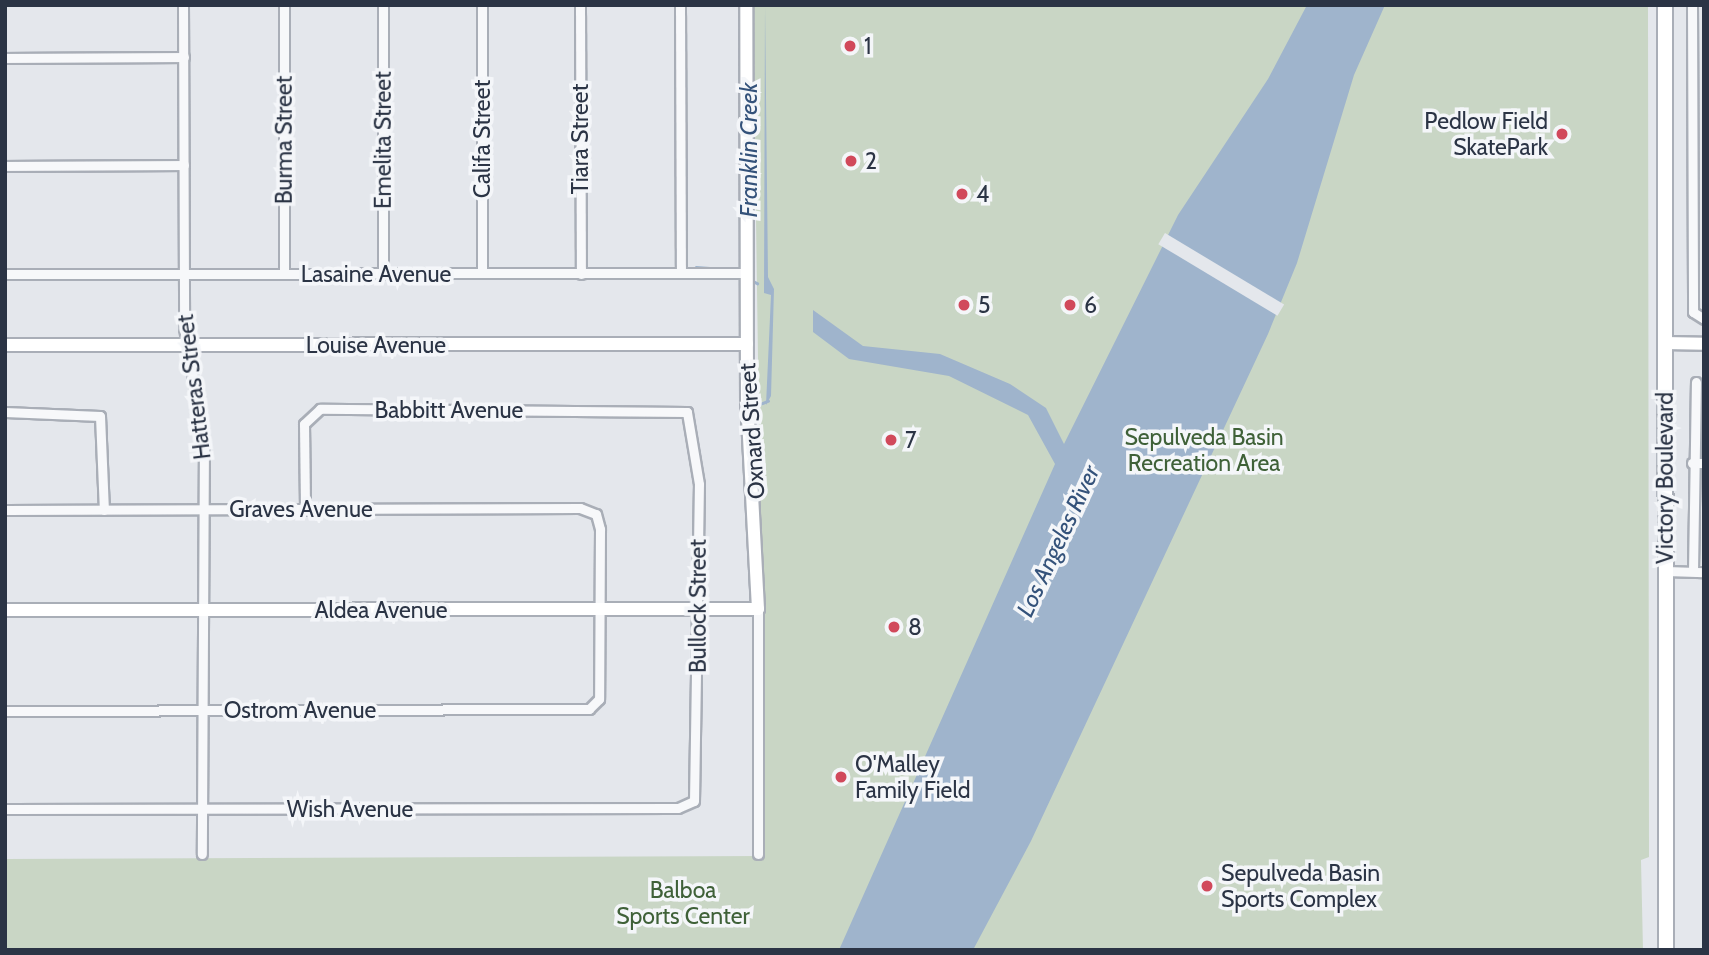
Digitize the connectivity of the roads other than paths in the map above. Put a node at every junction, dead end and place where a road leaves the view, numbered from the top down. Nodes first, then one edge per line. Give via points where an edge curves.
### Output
1 (184, 5) edge
2 (284, 5) edge
3 (383, 5) edge
4 (482, 5) edge
5 (580, 5) edge
6 (680, 5) edge
7 (746, 5) edge
8 (1665, 5) edge
9 (1692, 5) edge
10 (184, 57) junction
11 (5, 58) edge
12 (184, 165) junction
13 (5, 166) edge
14 (681, 273) junction
15 (747, 273) junction
16 (5, 274) edge
17 (185, 274) junction
18 (284, 274) junction
19 (383, 274) junction
20 (482, 274) junction
21 (581, 274) junction
22 (1700, 318) edge
23 (1665, 343) junction
24 (747, 344) junction
25 (1704, 344) edge
26 (5, 345) edge
27 (186, 345) junction
28 (1696, 382) dead end
29 (5, 412) edge
30 (687, 412) joint
31 (1692, 463) junction
32 (1704, 463) edge
33 (204, 509) junction
34 (5, 510) edge
35 (104, 510) junction
36 (305, 510) junction
37 (1666, 571) junction
38 (1693, 571) junction
39 (1704, 572) edge
40 (599, 609) junction
41 (698, 609) junction
42 (758, 609) junction
43 (5, 610) edge
44 (203, 610) junction
45 (5, 710) edge
46 (202, 710) junction
47 (694, 801) joint
48 (5, 809) edge
49 (202, 809) junction
50 (202, 854) dead end
51 (758, 854) dead end
52 (1666, 950) edge

1 - 10 street, Hatteras Street
2 - 18 street, Burma Street
3 - 19 street, Emelita Street
4 - 20 street, Califa Street
5 - 21 street, Tiara Street
6 - 14 street
7 - 15 main road, Oxnard Street
8 - 23 main road, Victory Boulevard
9 - 22 street
10 - 11 street
10 - 12 street, Hatteras Street
12 - 13 street
12 - 17 street, Hatteras Street
14 - 15 street, Lasaine Avenue
14 - 21 street, Lasaine Avenue
15 - 24 main road, Oxnard Street
16 - 17 street, Lasaine Avenue
17 - 18 street, Lasaine Avenue
17 - 27 street, Hatteras Street
18 - 19 street, Lasaine Avenue
19 - 20 street, Lasaine Avenue
20 - 21 street, Lasaine Avenue
23 - 25 main road
23 - 37 main road, Victory Boulevard
24 - 27 main road, Louise Avenue
24 - 42 main road, Oxnard Street
26 - 27 main road, Louise Avenue
27 - 33 street, Hatteras Street via 204,428
28 - 31 street, Victory Boulevard
29 - 35 street via 100,416
30 - 36 street, Babbitt Avenue via 320,409 304,424
30 - 41 street, Bullock Street via 699,484
31 - 32 street
31 - 38 street, Victory Boulevard
33 - 35 street, Graves Avenue
33 - 36 street, Graves Avenue
33 - 44 street, Hatteras Street
34 - 35 street, Graves Avenue
36 - 40 street, Graves Avenue via 580,508 596,514
37 - 38 street
37 - 52 main road, Victory Boulevard
38 - 39 street
40 - 41 main road, Aldea Avenue
40 - 44 main road, Aldea Avenue
40 - 46 street, Ostrom Avenue via 595,706
41 - 42 main road, Aldea Avenue
41 - 47 street, Bullock Street
42 - 51 street, Oxnard Street
43 - 44 main road, Aldea Avenue
44 - 46 street, Hatteras Street
45 - 46 street, Ostrom Avenue
46 - 49 street, Hatteras Street
47 - 49 street, Wish Avenue via 678,808
48 - 49 street, Wish Avenue
49 - 50 street, Hatteras Street

